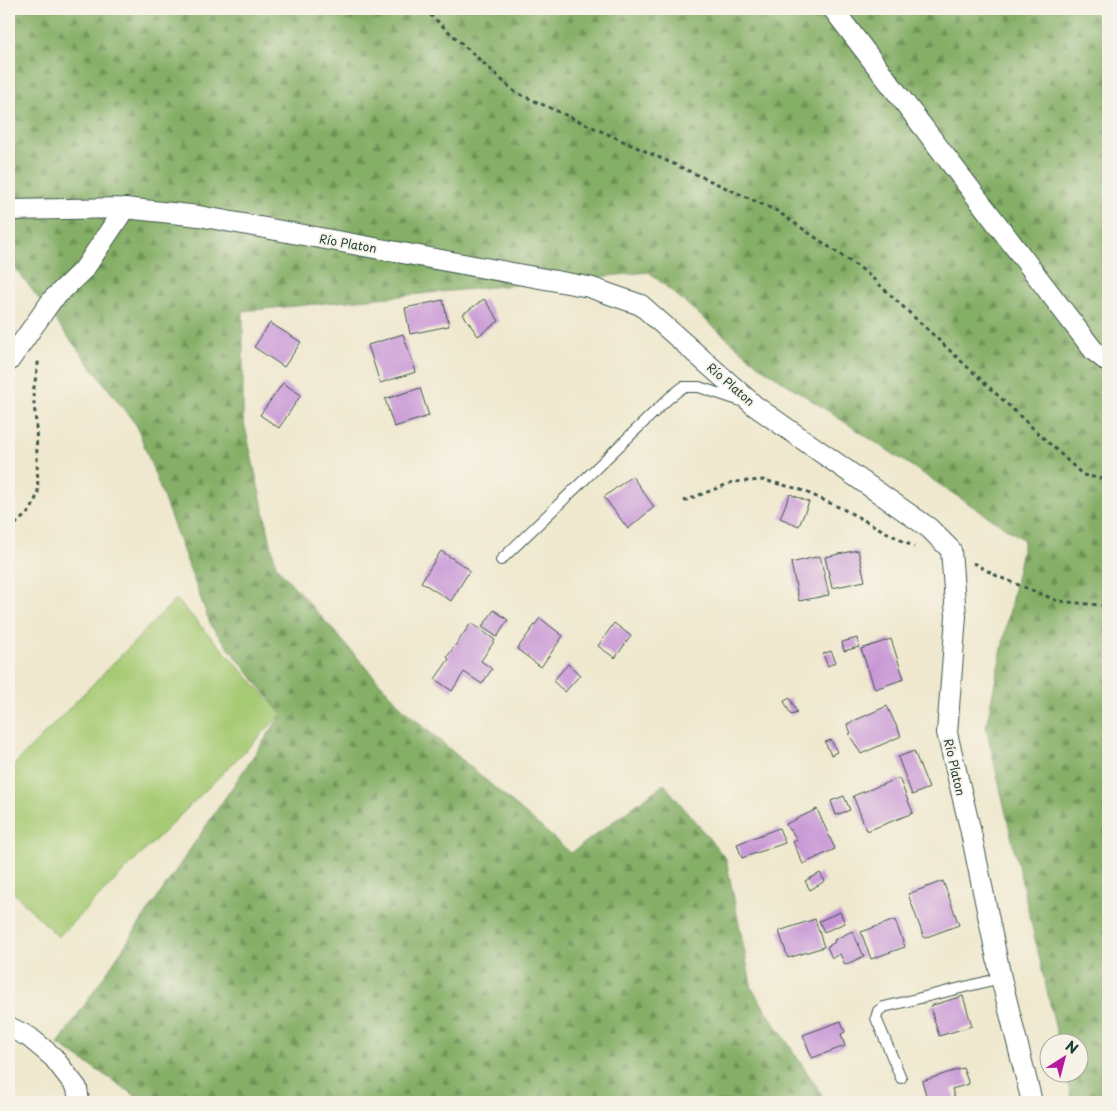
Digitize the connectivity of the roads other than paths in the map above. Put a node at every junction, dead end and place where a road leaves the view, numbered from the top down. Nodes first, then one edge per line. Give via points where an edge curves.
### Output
1 (833, 9) edge
2 (125, 208) junction
3 (9, 210) edge
4 (9, 361) edge
5 (1108, 362) edge
6 (755, 406) junction
7 (501, 560) dead end
8 (1001, 978) junction
9 (9, 1027) edge
10 (901, 1078) dead end
11 (79, 1102) edge
12 (1032, 1102) edge

1 - 5 street via 1094,351
2 - 3 street, Río Platon
2 - 4 street via 85,268 52,300
2 - 6 street, Río Platon via 199,216 589,287 641,305
6 - 7 lane via 700,387 683,387
6 - 8 street, Río Platon via 929,528 951,550 956,616 947,733
8 - 10 lane via 878,1011 876,1018
8 - 12 street, Río Platon
9 - 11 street via 29,1037 53,1057 77,1088

